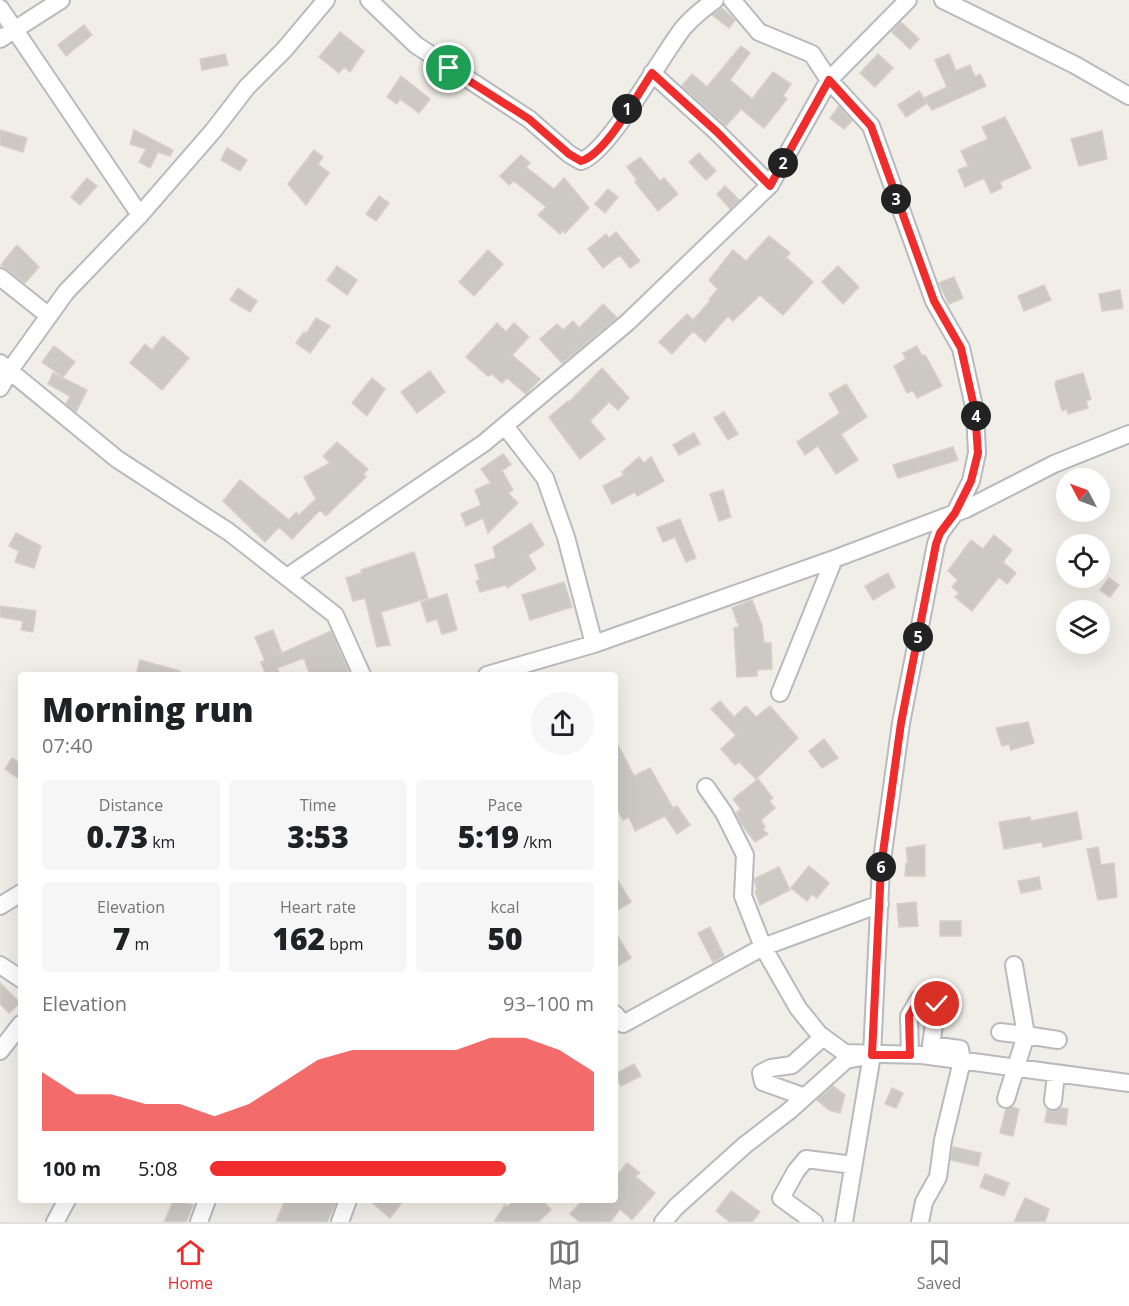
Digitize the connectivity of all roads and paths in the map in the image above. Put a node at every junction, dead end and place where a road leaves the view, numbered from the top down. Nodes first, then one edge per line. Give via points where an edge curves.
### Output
1 (61, 0) edge
2 (326, 0) edge
3 (369, 0) edge
4 (715, 0) edge
5 (732, 0) edge
6 (908, 0) edge
7 (943, 0) edge
8 (0, 8) edge
9 (15, 30) junction
10 (0, 39) edge
11 (652, 73) junction
12 (829, 80) junction
13 (1129, 96) edge
14 (770, 186) junction
15 (140, 215) junction
16 (0, 277) edge
17 (49, 316) junction
18 (5, 366) edge
19 (0, 388) edge
20 (505, 426) junction
21 (1129, 434) edge
22 (955, 513) junction
23 (834, 559) junction
24 (286, 577) junction
25 (594, 644) junction
26 (361, 672) edge
27 (497, 672) edge
28 (780, 693) dead end
29 (706, 787) dead end
30 (18, 895) edge
31 (880, 904) junction
32 (0, 906) edge
33 (763, 947) junction
34 (0, 965) edge
35 (1014, 965) dead end
36 (18, 977) edge
37 (618, 1018) edge
38 (18, 1028) edge
39 (1000, 1032) dead end
40 (1026, 1035) junction
41 (824, 1037) junction
42 (1058, 1040) dead end
43 (0, 1051) edge
44 (872, 1055) junction
45 (910, 1055) junction
46 (962, 1061) junction
47 (1014, 1068) junction
48 (1056, 1074) junction
49 (1129, 1083) edge
50 (805, 1097) junction
51 (1006, 1099) dead end
52 (1053, 1101) dead end
53 (853, 1165) junction
54 (66, 1203) edge
55 (206, 1203) edge
56 (347, 1203) edge
57 (55, 1222) edge
58 (199, 1222) edge
59 (339, 1222) edge
60 (663, 1222) edge
61 (814, 1222) edge
62 (844, 1222) edge
63 (920, 1222) edge

1 - 9 street
2 - 15 street
3 - 11 street via 416,45 529,119 581,161 591,158 606,140
4 - 11 street via 685,26
5 - 12 street via 759,32 812,54
6 - 12 street
7 - 13 street
8 - 9 street
9 - 10 street
9 - 15 street
11 - 14 street
12 - 14 street
12 - 22 street via 871,126 934,301 961,348 975,411 978,453 971,481
14 - 20 street via 628,321
15 - 17 street via 66,292
16 - 17 street
17 - 18 street
18 - 19 street
18 - 24 street via 117,459 229,532
20 - 24 street via 366,526
20 - 25 street via 545,478 566,537
21 - 22 street via 1054,464
22 - 23 street
22 - 31 street via 936,544 911,670 881,867
23 - 25 street
23 - 28 street
24 - 26 street via 336,615
25 - 27 street
29 - 33 street via 745,855 743,896
30 - 32 street
31 - 33 street
31 - 44 street
33 - 37 street via 623,1024
33 - 41 street via 798,1008
34 - 36 street
35 - 40 street
38 - 43 street
39 - 40 street
40 - 42 street
40 - 47 street
41 - 44 street via 845,1053
41 - 50 street via 792,1065 761,1073 763,1082
44 - 45 street
44 - 50 street via 846,1060
44 - 53 street
45 - 46 street
45 - 46 street via 909,1016 919,999 937,1004 931,1045 960,1048
46 - 47 street
46 - 63 street via 938,1177 924,1202
47 - 48 street
47 - 51 street
48 - 49 street
48 - 52 street
50 - 60 street via 745,1145
53 - 61 street via 806,1159 796,1171 781,1198
53 - 62 street
54 - 57 street
55 - 58 street
56 - 59 street

